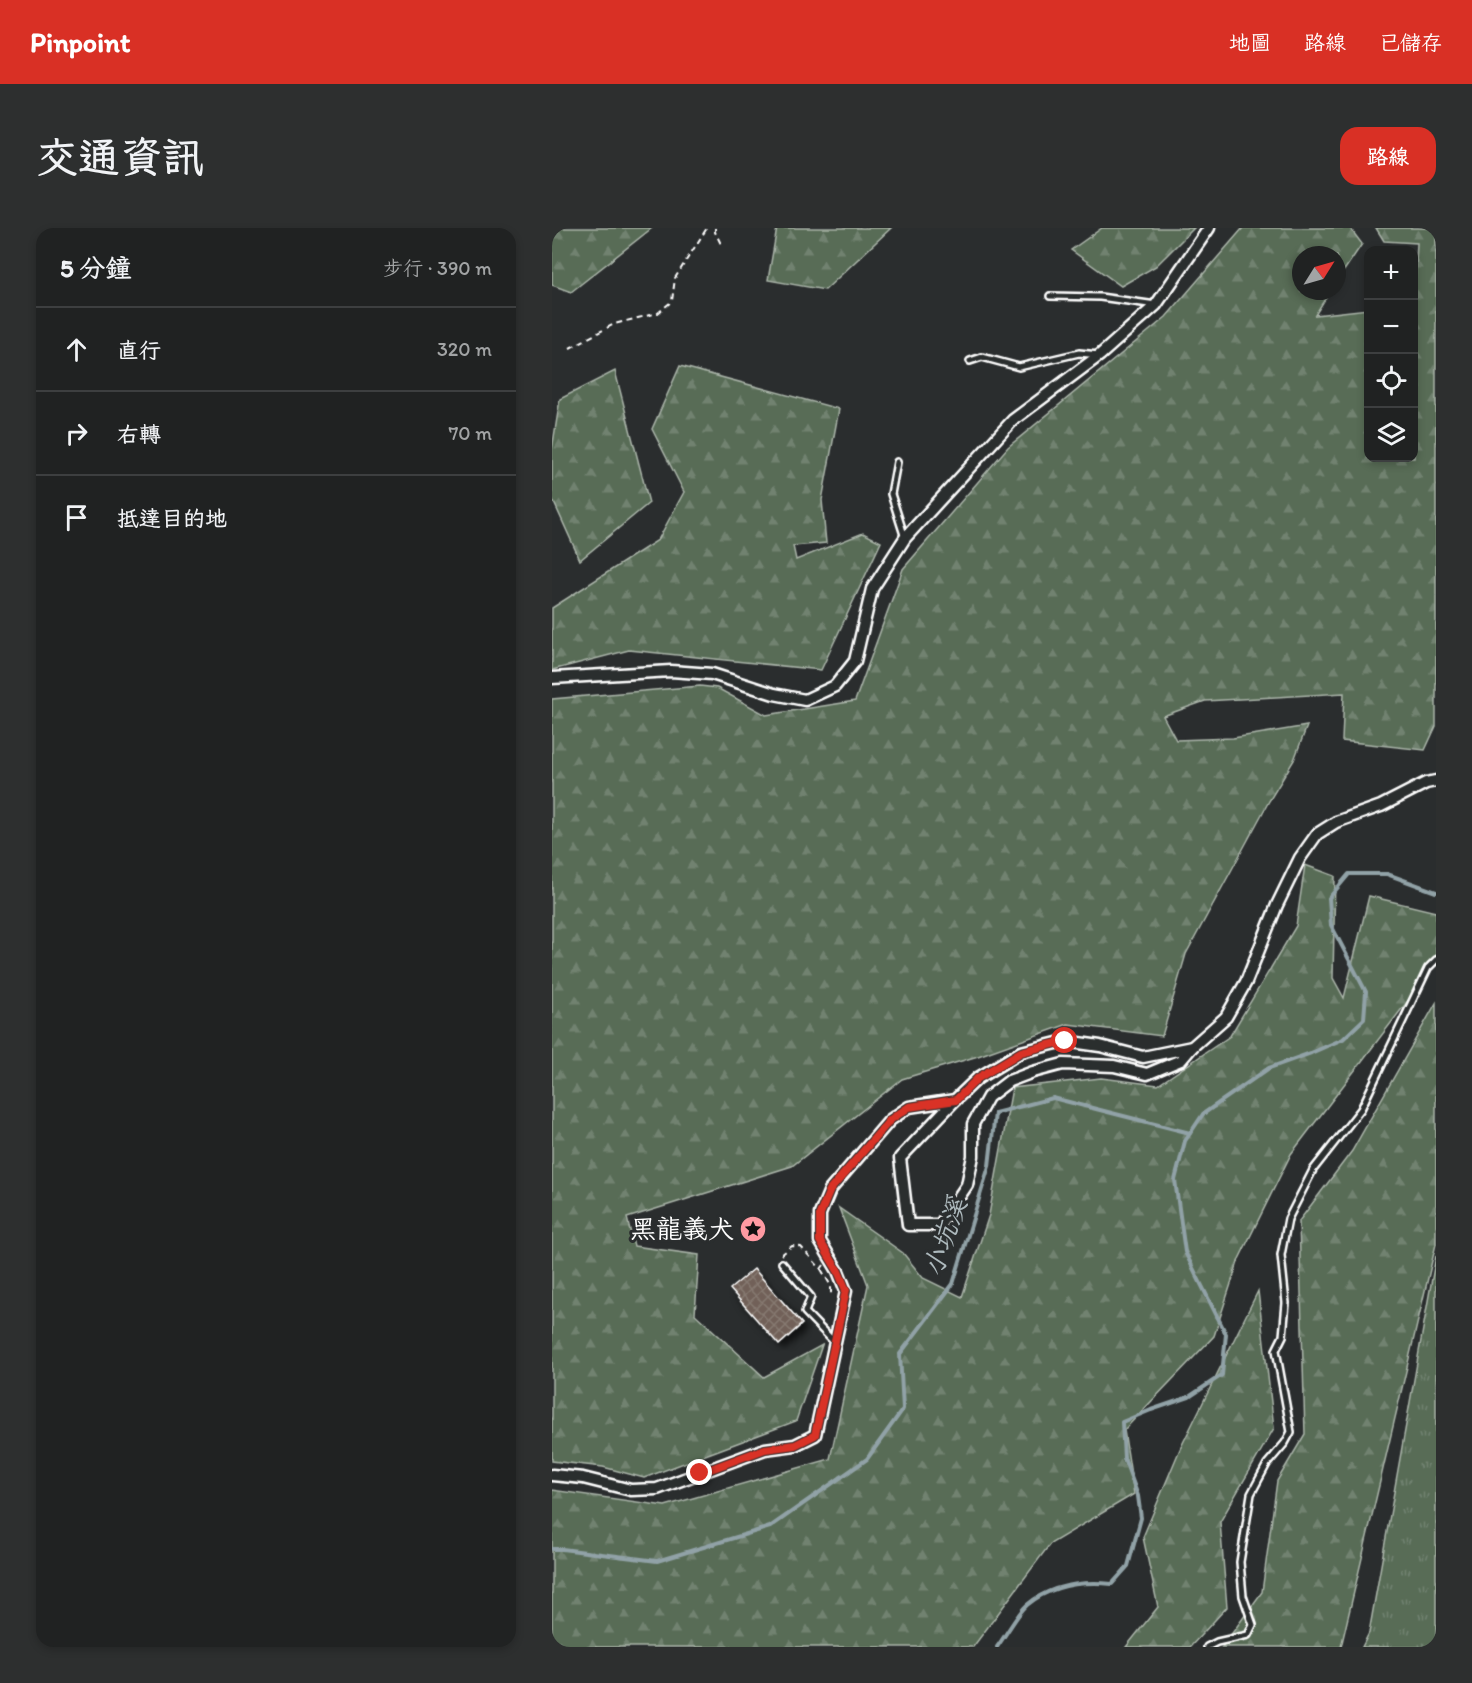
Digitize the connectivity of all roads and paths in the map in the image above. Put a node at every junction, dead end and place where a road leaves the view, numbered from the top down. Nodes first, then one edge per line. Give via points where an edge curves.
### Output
1 (707, 228) edge
2 (716, 228) edge
3 (1209, 228) edge
4 (721, 244) dead end
5 (1050, 296) dead end
6 (1156, 305) junction
7 (570, 348) dead end
8 (1100, 355) junction
9 (970, 361) dead end
10 (897, 462) dead end
11 (905, 538) junction
12 (552, 678) edge
13 (1436, 781) edge
14 (1436, 960) edge
15 (1192, 1047) junction
16 (956, 1100) junction
17 (830, 1259) junction
18 (780, 1260) joint
19 (820, 1269) junction
20 (831, 1296) dead end
21 (835, 1343) junction
22 (552, 1475) edge
23 (1207, 1647) edge

1 - 7 path via 675,278 672,300 658,313 614,324
2 - 4 path
3 - 6 street
5 - 6 lane via 1100,297
6 - 8 street
8 - 9 lane via 1079,353 1019,367 982,357
8 - 11 street via 1013,420
10 - 11 lane via 891,494
11 - 12 street via 872,589 855,661 835,686 805,700 712,674 671,671
13 - 15 street via 1336,822 1317,834 1277,905 1246,982 1226,1017
14 - 23 lane via 1428,968 1361,1109 1313,1170 1288,1219 1281,1254 1286,1304 1283,1336 1276,1350 1291,1432 1251,1494 1240,1562 1243,1596 1253,1625 1248,1635
15 - 16 street via 1143,1057 1065,1041 1021,1052 978,1078
15 - 16 street via 1180,1060 1147,1074 1114,1066 1063,1064 1009,1081 988,1097 973,1124 973,1156 967,1185 940,1225 908,1225 900,1158
16 - 17 street via 909,1107 890,1120 830,1190 820,1214 820,1241
17 - 19 path
17 - 21 street via 846,1290
18 - 19 path via 792,1246 801,1247
18 - 21 lane via 811,1297 805,1312
19 - 20 path via 831,1286
21 - 22 street via 815,1435 795,1445 765,1449 657,1489 631,1490

